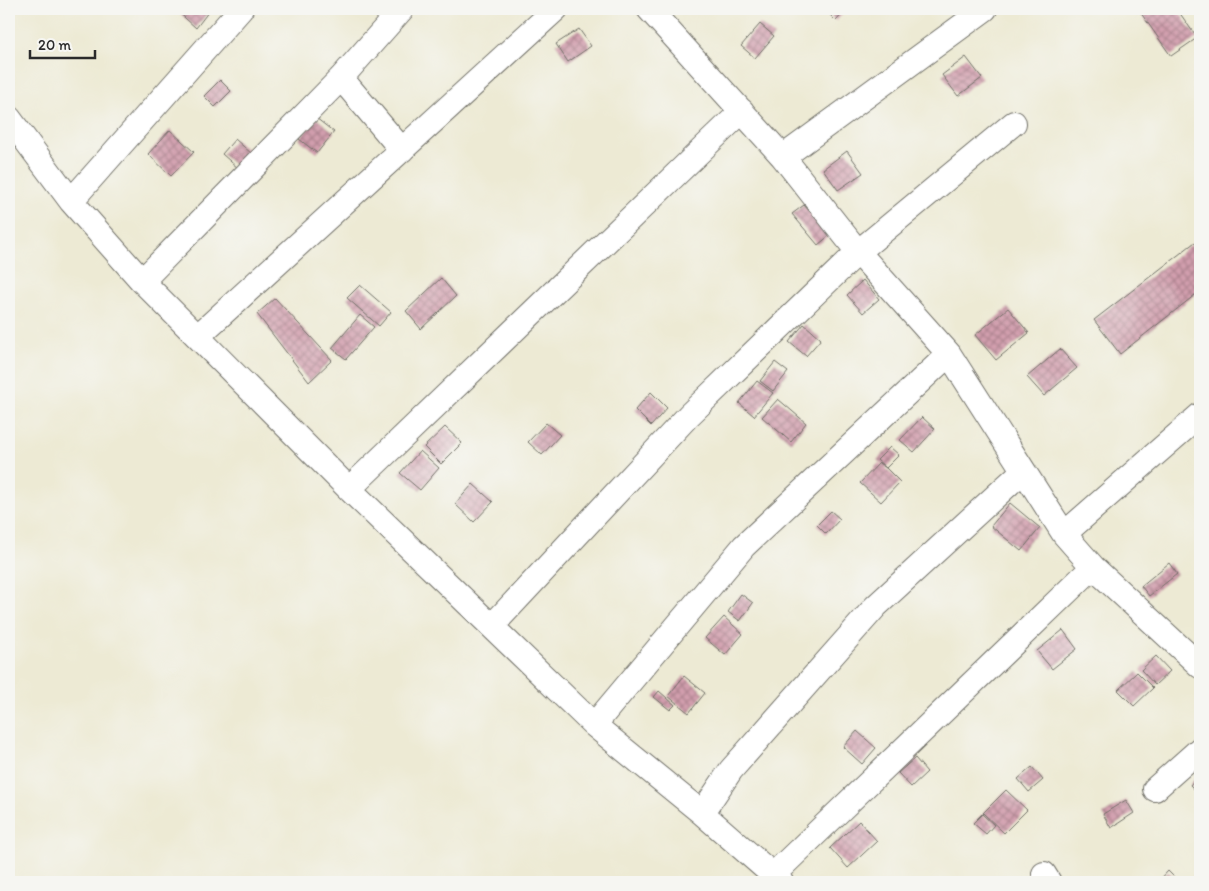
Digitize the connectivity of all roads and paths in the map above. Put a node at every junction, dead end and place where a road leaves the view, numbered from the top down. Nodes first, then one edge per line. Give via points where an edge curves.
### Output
1 (241, 9) edge
2 (402, 9) edge
3 (556, 9) edge
4 (649, 9) edge
5 (985, 9) edge
6 (341, 78) junction
7 (742, 111) junction
8 (9, 118) edge
9 (1014, 123) dead end
10 (402, 150) junction
11 (783, 157) junction
12 (71, 200) junction
13 (858, 252) junction
14 (142, 281) junction
15 (198, 336) junction
16 (949, 354) junction
17 (1200, 414) edge
18 (1023, 471) junction
19 (349, 489) junction
20 (1064, 534) junction
21 (1093, 567) junction
22 (492, 626) junction
23 (1200, 666) edge
24 (594, 725) junction
25 (1200, 749) edge
26 (1155, 789) dead end
27 (702, 813) junction
28 (777, 878) edge

1 - 12 street
2 - 6 street
3 - 10 street
4 - 7 street
5 - 11 street
6 - 10 street
6 - 14 street
7 - 11 street
7 - 19 street
8 - 12 street
9 - 13 street
10 - 15 street
11 - 13 street
12 - 14 street
13 - 16 street
13 - 22 street via 689,415
14 - 15 street
15 - 19 street
16 - 18 street
16 - 24 street via 744,546
17 - 20 street
18 - 20 street
18 - 27 street via 876,606 732,770
19 - 22 street
20 - 21 street
21 - 23 street
21 - 28 street
22 - 24 street
24 - 27 street
25 - 26 street
27 - 28 street

